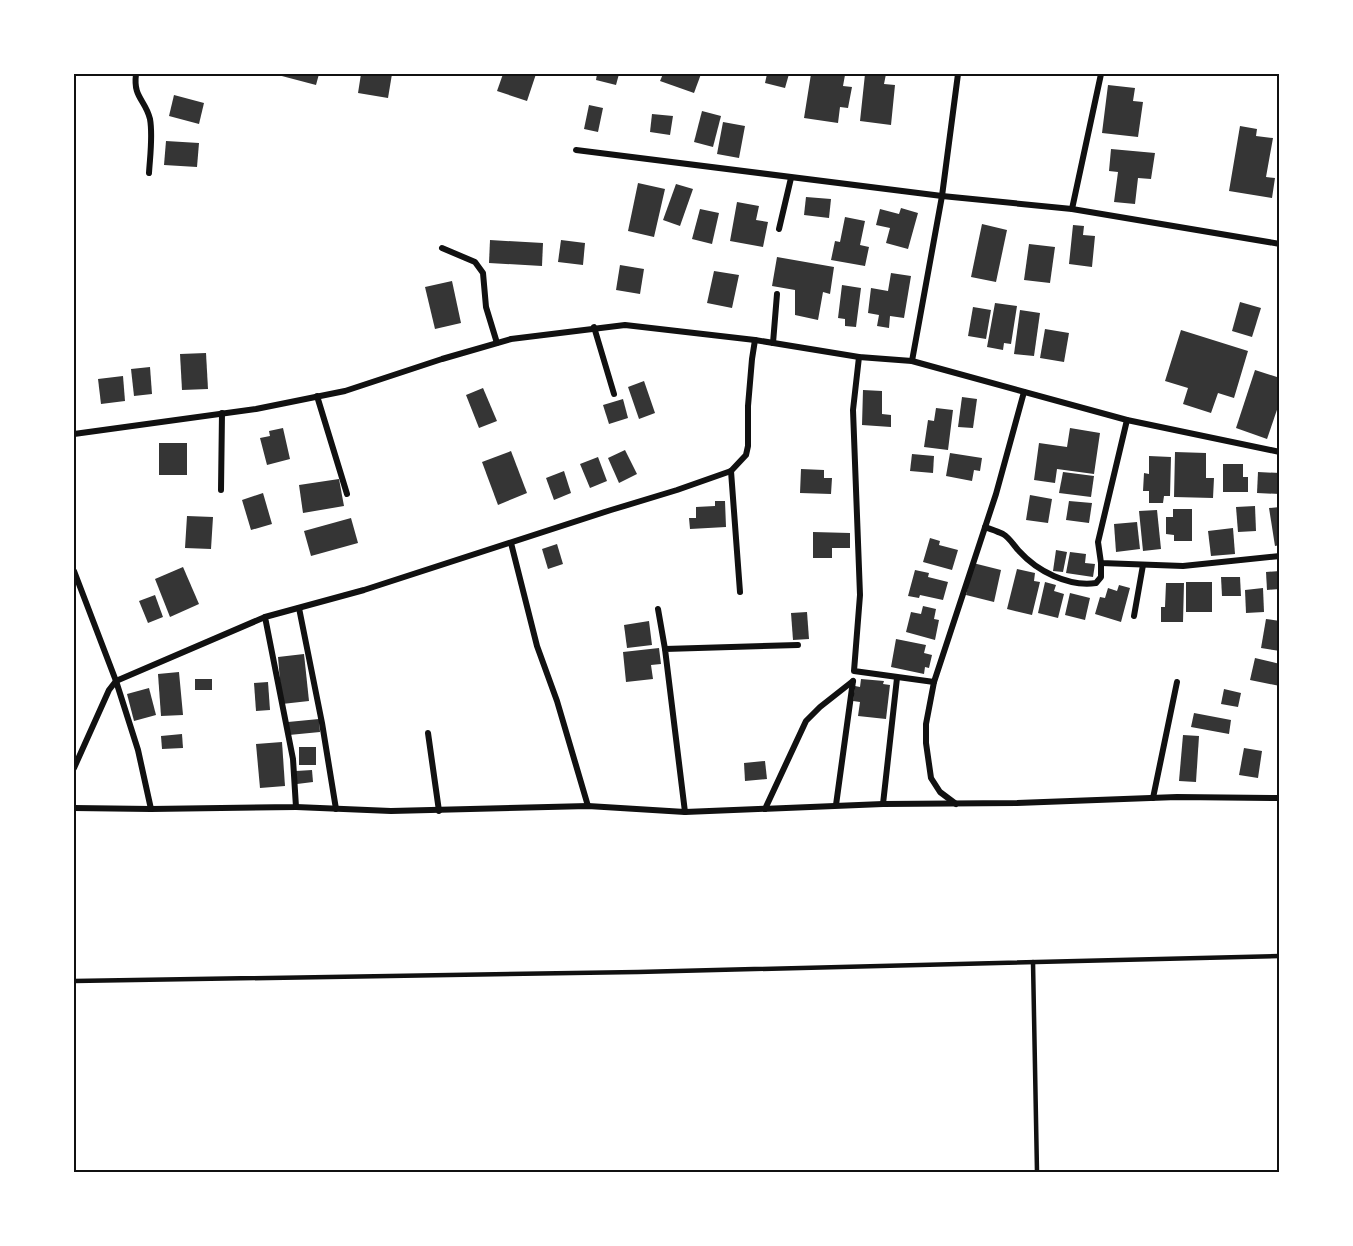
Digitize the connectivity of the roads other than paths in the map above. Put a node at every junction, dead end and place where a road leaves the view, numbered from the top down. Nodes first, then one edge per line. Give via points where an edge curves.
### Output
1 (136, 74) edge
2 (958, 74) edge
3 (1101, 74) edge
4 (576, 150) dead end
5 (149, 173) dead end
6 (791, 178) junction
7 (942, 196) junction
8 (1072, 209) junction
9 (778, 229) dead end
10 (1280, 244) edge
11 (442, 248) dead end
12 (777, 294) dead end
13 (594, 327) junction
14 (755, 340) junction
15 (773, 342) junction
16 (497, 343) junction
17 (859, 357) junction
18 (912, 361) junction
19 (1024, 392) junction
20 (614, 394) dead end
21 (317, 396) junction
22 (222, 413) junction
23 (1127, 420) junction
24 (74, 434) edge
25 (1280, 452) edge
26 (731, 471) junction
27 (221, 490) dead end
28 (347, 495) dead end
29 (985, 527) junction
30 (511, 543) junction
31 (1280, 556) edge
32 (1101, 563) junction
33 (1143, 565) junction
34 (74, 571) edge
35 (740, 592) dead end
36 (299, 608) junction
37 (658, 609) dead end
38 (1134, 616) dead end
39 (265, 617) junction
40 (798, 645) dead end
41 (665, 650) junction
42 (854, 671) junction
43 (897, 678) junction
44 (116, 681) junction
45 (853, 681) junction
46 (934, 682) junction
47 (1177, 682) dead end
48 (428, 733) dead end
49 (74, 768) edge
50 (1153, 798) junction
51 (1280, 798) edge
52 (883, 804) junction
53 (956, 804) junction
54 (588, 806) junction
55 (836, 806) junction
56 (296, 807) junction
57 (74, 808) edge
58 (336, 808) junction
59 (151, 809) junction
60 (765, 809) junction
61 (439, 811) junction
62 (685, 812) junction
63 (1280, 956) edge
64 (1033, 962) junction
65 (74, 981) edge
66 (1037, 1173) edge

1 - 5 street via 134,86 151,127
2 - 7 street
3 - 8 street
4 - 6 street
6 - 7 street
6 - 9 street
7 - 8 street
7 - 18 street
8 - 10 street
11 - 16 street via 475,262 483,273 486,307
12 - 15 street
13 - 14 street via 625,325
13 - 16 street
13 - 20 street
14 - 15 street
14 - 26 street via 748,446 746,455
15 - 17 street
16 - 21 street via 345,391
17 - 18 street
17 - 42 street via 853,410 860,595
18 - 19 street
19 - 23 street
19 - 29 street
21 - 22 street
21 - 28 street
22 - 24 street
22 - 27 street
23 - 25 street
23 - 32 street via 1098,542
26 - 30 street
26 - 35 street
29 - 32 street via 1004,534 1036,566 1054,576 1096,583 1101,577
29 - 46 street
30 - 36 street
30 - 54 street via 537,646
31 - 33 street via 1183,566
32 - 33 street
33 - 38 street
34 - 44 street
36 - 39 street
36 - 58 street
37 - 41 street
39 - 44 street
39 - 56 street via 292,759
40 - 41 street
41 - 62 street
42 - 43 street
42 - 45 street
43 - 46 street
43 - 52 street
44 - 49 street
44 - 59 street via 138,750
45 - 55 street
45 - 60 street via 806,721
46 - 53 street via 926,724 931,778 940,792
47 - 50 street
48 - 61 street
50 - 51 street
50 - 53 street
52 - 53 street
52 - 55 street
54 - 61 street
54 - 62 street
55 - 60 street
56 - 58 street
56 - 59 street
57 - 59 street
58 - 61 street
60 - 62 street
63 - 64 lane
64 - 65 lane
64 - 66 lane

